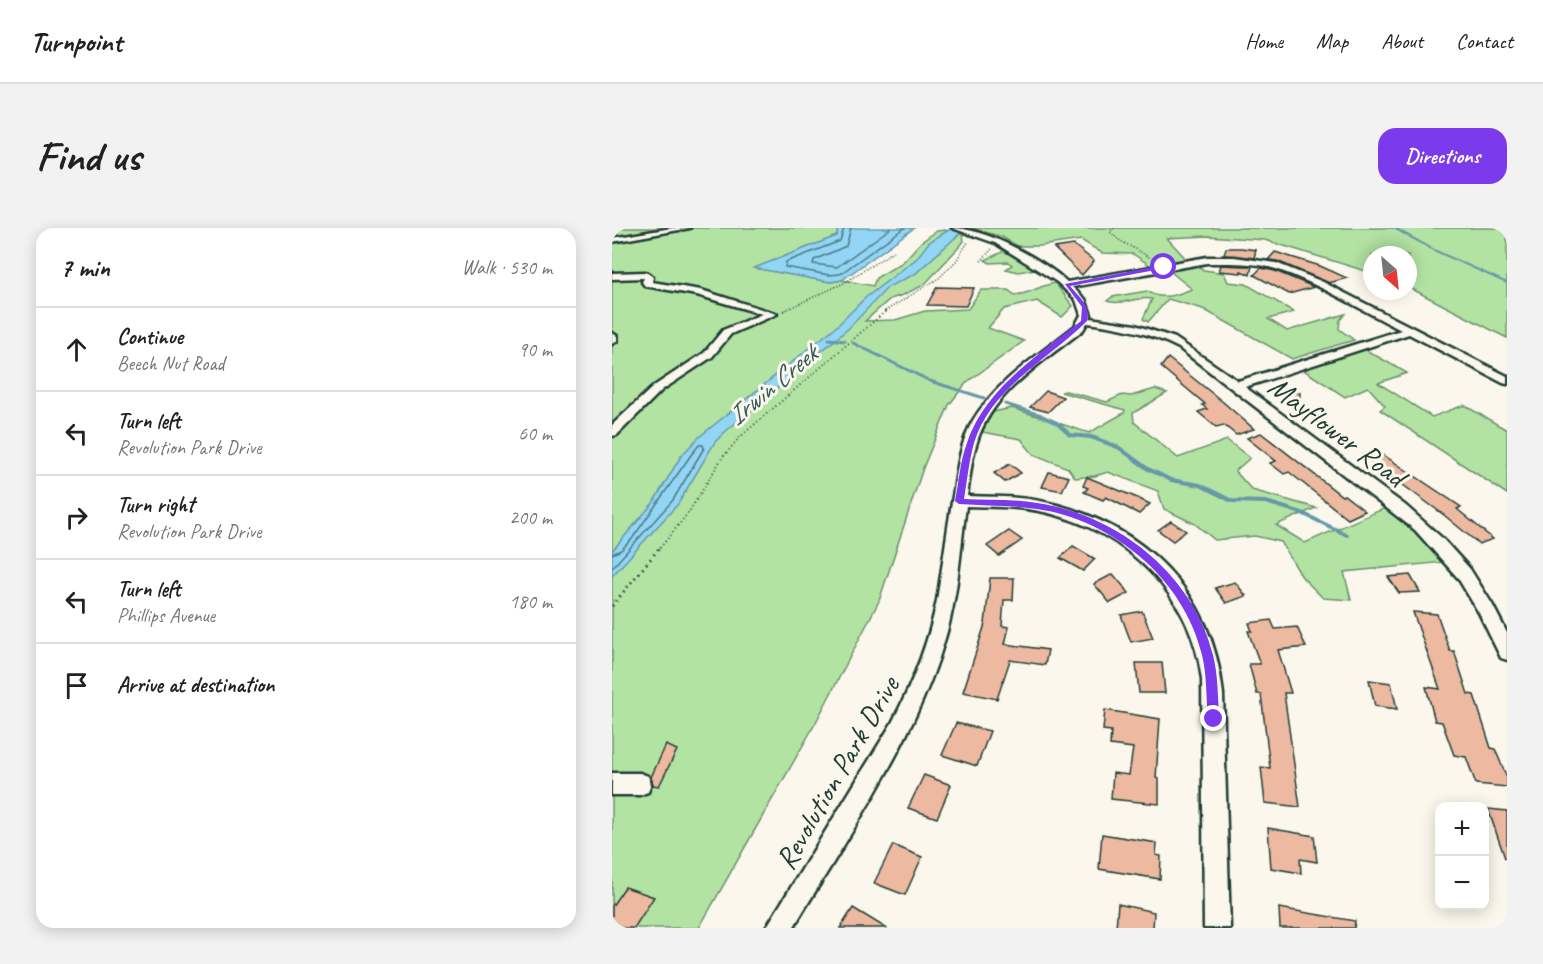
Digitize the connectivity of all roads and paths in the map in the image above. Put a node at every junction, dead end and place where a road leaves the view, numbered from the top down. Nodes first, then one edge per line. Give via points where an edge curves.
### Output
1 (654, 228) edge
2 (686, 228) edge
3 (1114, 228) edge
4 (612, 231) edge
5 (964, 237) edge
6 (612, 240) edge
7 (996, 246) dead end
8 (894, 251) dead end
9 (1153, 260) dead end
10 (981, 261) dead end
11 (612, 276) edge
12 (1066, 285) junction
13 (777, 315) junction
14 (1084, 320) junction
15 (1409, 331) junction
16 (612, 336) edge
17 (612, 341) edge
18 (1507, 381) edge
19 (1235, 386) junction
20 (612, 432) edge
21 (959, 501) junction
22 (612, 606) edge
23 (1507, 652) edge
24 (612, 784) edge
25 (640, 784) dead end
26 (779, 928) edge
27 (1217, 928) edge

1 - 4 street
2 - 6 street
3 - 9 path via 1110,232 1115,237
5 - 12 street via 998,241
5 - 22 path via 956,261 939,278 893,304 740,437 722,458 689,512
7 - 10 path
8 - 13 path via 816,298
11 - 13 street via 646,275 648,284 698,292
12 - 14 street via 1084,307
12 - 15 street via 1194,261 1249,261 1311,279
13 - 20 street via 727,332 708,355 658,388
14 - 19 street, Mayflower Road via 1136,327 1164,336
14 - 21 street, Revolution Park Drive via 989,406 970,442
15 - 18 street
15 - 19 street
16 - 17 street
19 - 23 street, Mayflower Road via 1434,539 1472,582
21 - 26 street, Revolution Park Drive via 945,601 916,694 894,740
21 - 27 street via 1036,506 1090,521 1144,554 1181,595 1195,618 1208,657 1214,719
24 - 25 street

